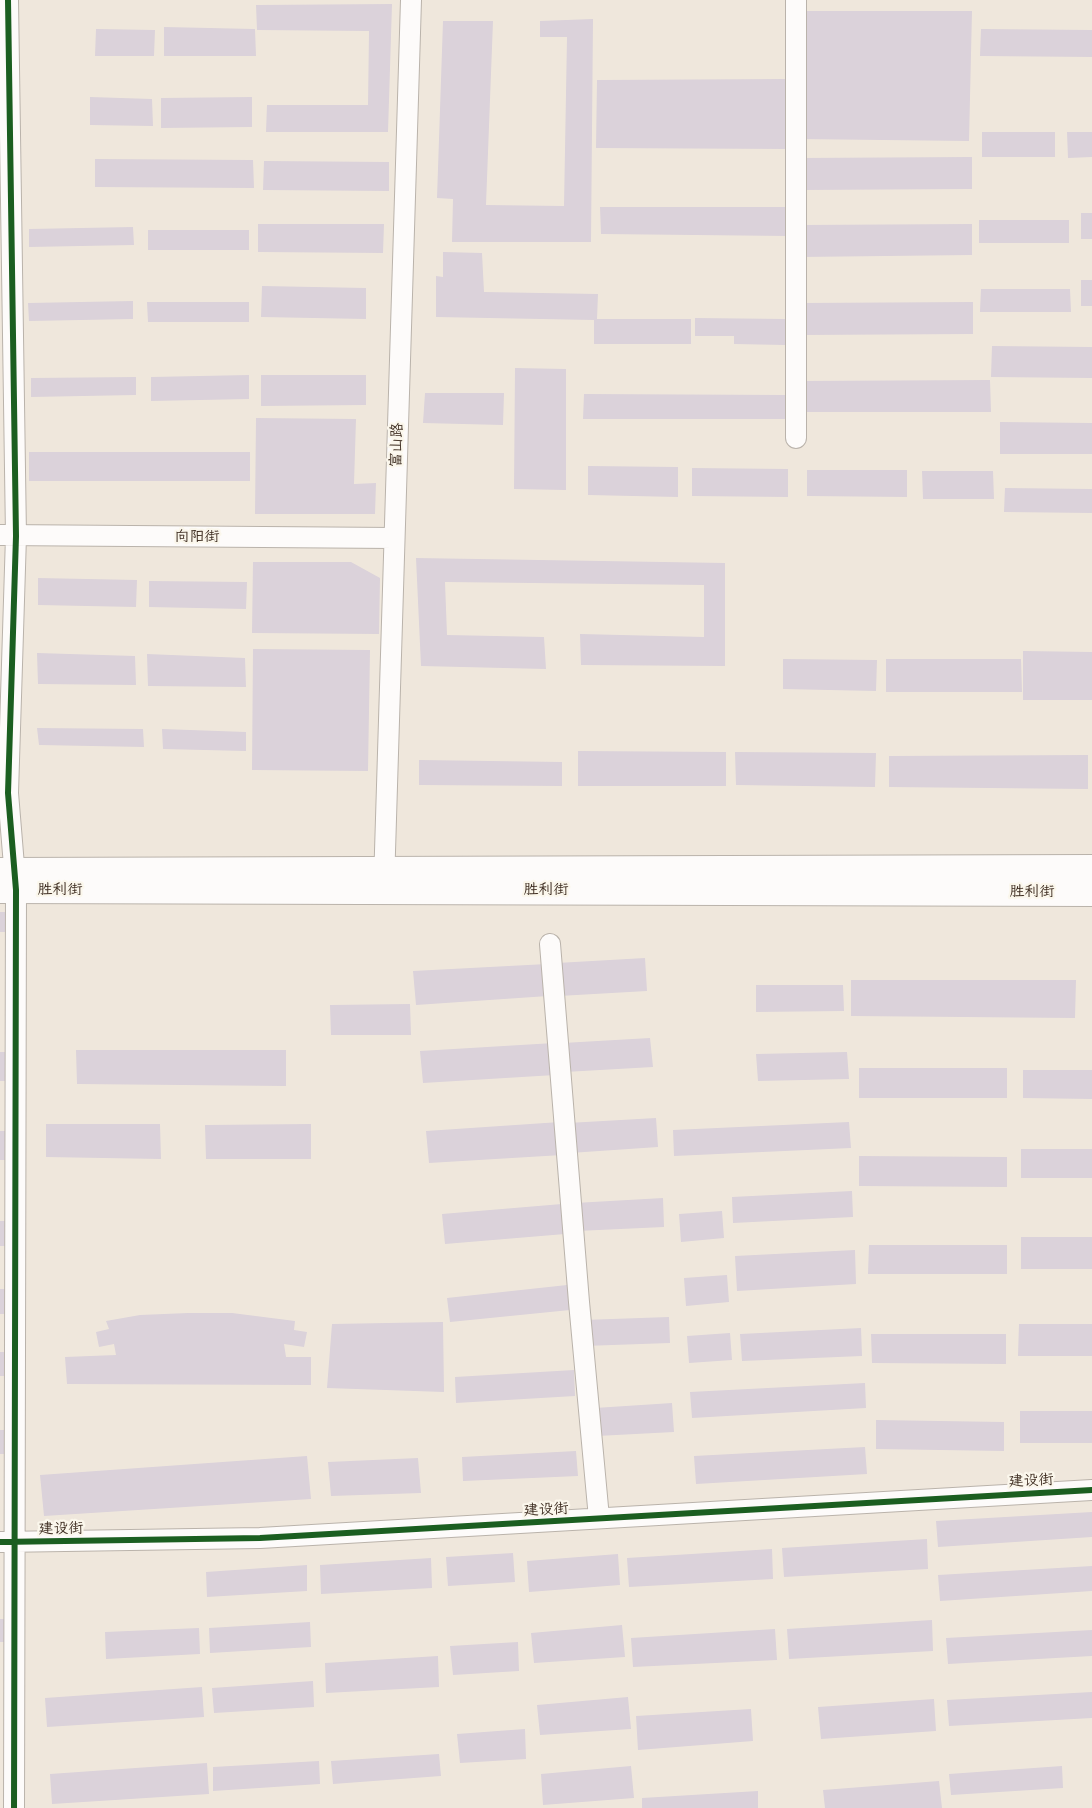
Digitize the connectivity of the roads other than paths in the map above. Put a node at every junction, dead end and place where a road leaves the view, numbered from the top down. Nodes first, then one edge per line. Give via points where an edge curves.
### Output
1 (8, 0) edge
2 (411, 0) edge
3 (796, 0) edge
4 (796, 438) dead end
5 (8, 536) edge
6 (394, 538) junction
7 (1092, 868) edge
8 (8, 880) edge
9 (384, 880) junction
10 (1092, 893) edge
11 (550, 944) dead end
12 (1092, 1490) edge
13 (599, 1518) junction
14 (7, 1542) edge
15 (7, 1757) edge
16 (14, 1808) edge

1 - 5 street
2 - 6 street, 富山路
3 - 4 street
5 - 6 street, 向阳街
5 - 8 street
6 - 9 street, 富山路
7 - 9 main road, 胜利街
8 - 9 main road, 胜利街
8 - 14 street
9 - 10 main road, 胜利街
11 - 13 street
12 - 13 street, 建设街
13 - 14 street, 建设街 via 260,1538
14 - 15 street
15 - 16 street

